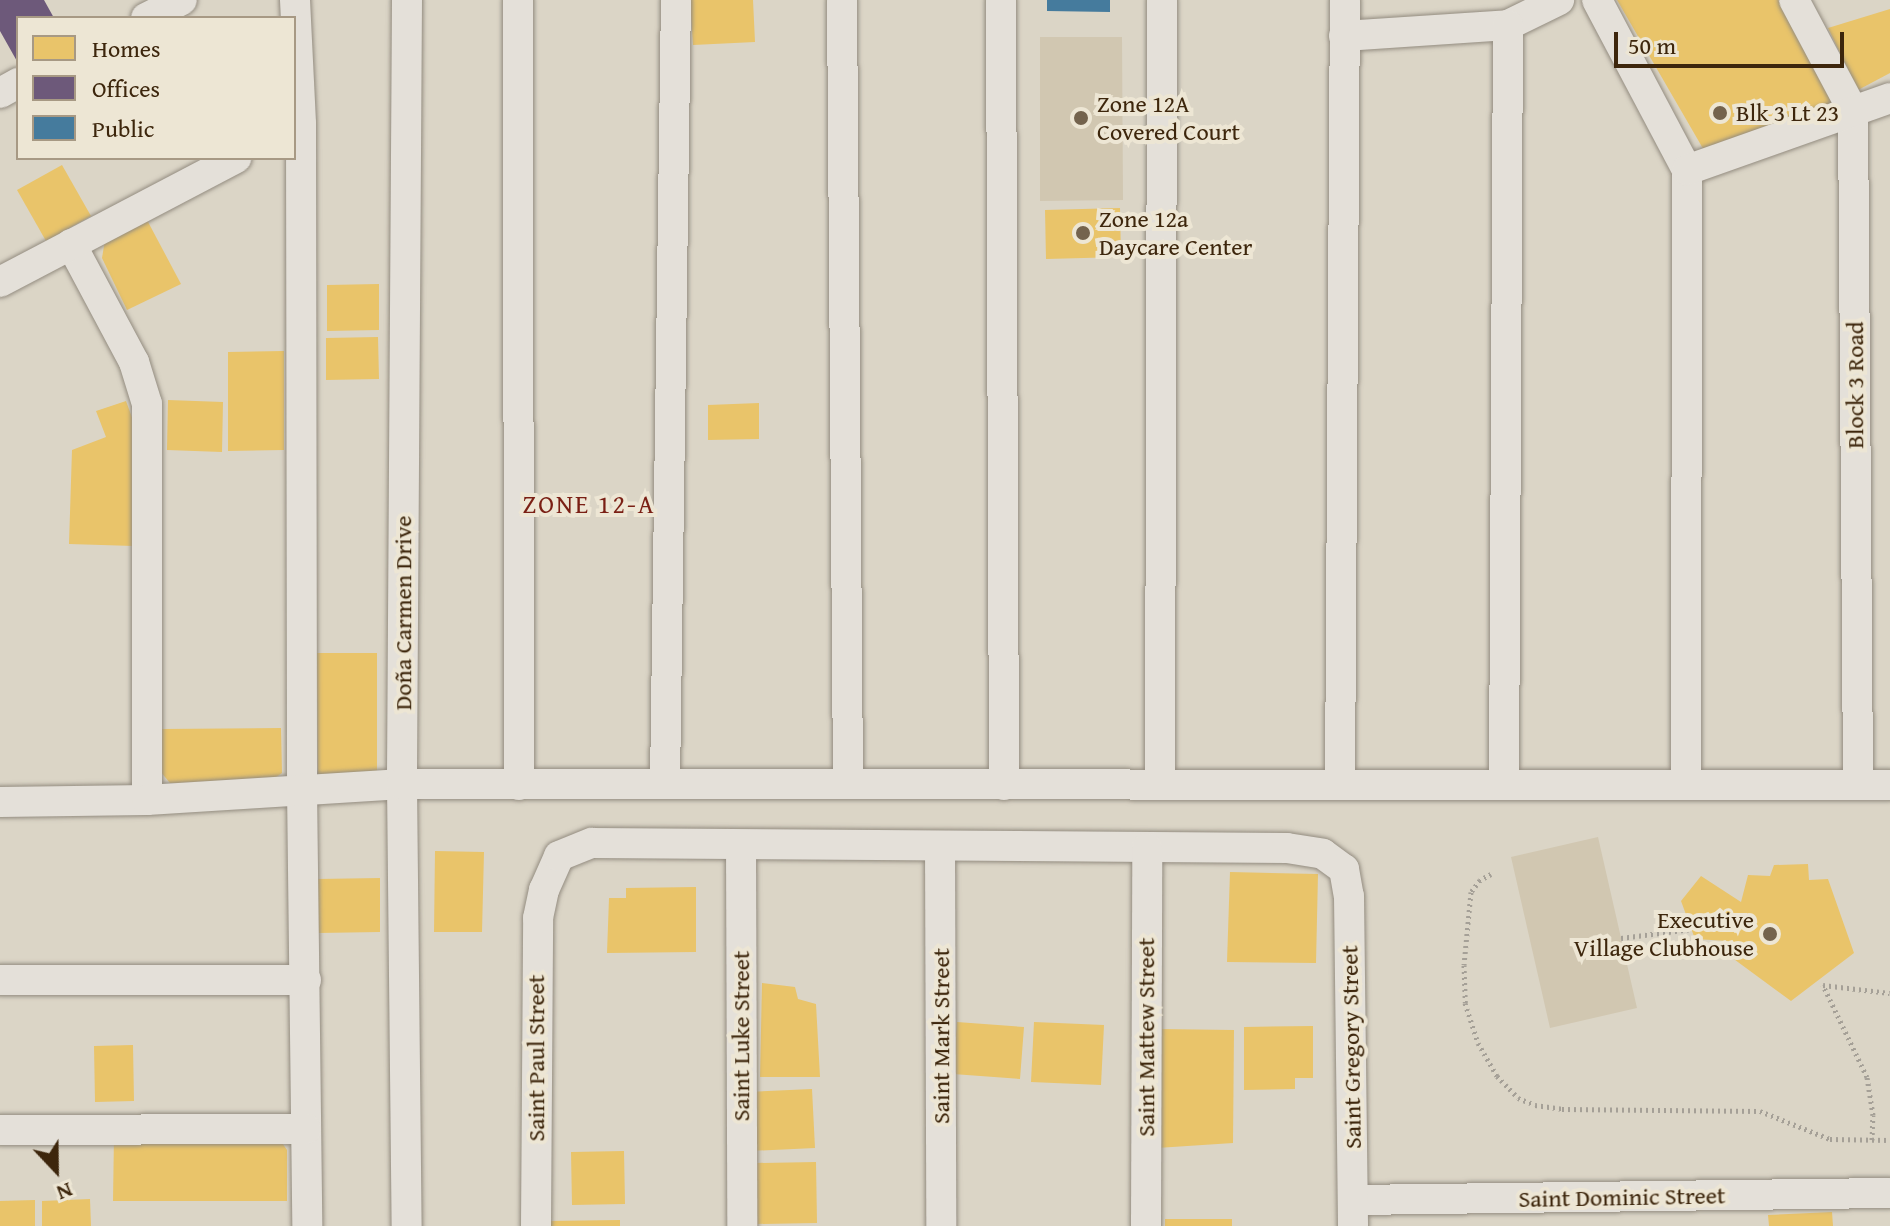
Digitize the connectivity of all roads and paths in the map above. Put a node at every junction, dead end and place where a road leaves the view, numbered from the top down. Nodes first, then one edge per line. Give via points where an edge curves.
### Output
1 (182, 0) edge
2 (407, 0) edge
3 (518, 0) edge
4 (676, 0) edge
5 (842, 0) edge
6 (1001, 0) edge
7 (1162, 0) edge
8 (1345, 0) edge
9 (1559, 0) edge
10 (1597, 0) edge
11 (1794, 0) edge
12 (150, 16) edge
13 (1508, 25) junction
14 (1344, 36) junction
15 (296, 42) edge
16 (1890, 98) edge
17 (1853, 111) junction
18 (298, 126) edge
19 (232, 160) edge
20 (1687, 170) junction
21 (71, 244) junction
22 (0, 282) edge
23 (402, 784) junction
24 (665, 784) junction
25 (848, 784) junction
26 (1160, 784) junction
27 (519, 785) junction
28 (1004, 785) junction
29 (1340, 785) junction
30 (1504, 785) junction
31 (1686, 785) junction
32 (1858, 785) junction
33 (1890, 785) edge
34 (302, 788) junction
35 (147, 800) junction
36 (0, 802) edge
37 (741, 846) junction
38 (940, 846) junction
39 (1147, 848) junction
40 (1344, 869) joint
41 (1491, 874) dead end
42 (1691, 929) dead end
43 (1621, 938) dead end
44 (0, 980) edge
45 (306, 980) junction
46 (1890, 993) edge
47 (306, 1129) junction
48 (0, 1130) edge
49 (1872, 1140) junction
50 (1890, 1140) edge
51 (1890, 1193) edge
52 (1353, 1213) edge
53 (307, 1226) edge
54 (407, 1226) edge
55 (536, 1226) edge
56 (742, 1226) edge
57 (941, 1226) edge
58 (1146, 1226) edge

1 - 12 street
2 - 23 street, Doña Carmen Drive
3 - 27 street
4 - 24 street
5 - 25 street
6 - 28 street
7 - 26 street
8 - 14 street
9 - 13 street
10 - 20 street
11 - 17 street, Block 3 Road
13 - 14 street
13 - 30 street
14 - 29 street
15 - 18 street
16 - 17 street
17 - 20 street
17 - 32 street, Block 3 Road
18 - 34 street
19 - 21 street
20 - 31 street
21 - 22 street
21 - 35 street via 134,362 147,404
23 - 27 street
23 - 34 street
23 - 54 street, Doña Carmen Drive
24 - 25 street
24 - 27 street
25 - 28 street
26 - 28 street
26 - 29 street
29 - 30 street
30 - 31 street
31 - 32 street
32 - 33 street
34 - 35 street
34 - 45 street
35 - 36 street
37 - 38 street, Saint Paul Street
37 - 55 street, Saint Paul Street via 592,843 559,856 544,890 536,954
37 - 56 street, Saint Luke Street
38 - 39 street, Saint Paul Street
38 - 57 street, Saint Mark Street
39 - 40 street, Saint Paul Street via 1287,848 1323,854
39 - 58 street, Saint Mattew Street
40 - 52 street, Saint Gregory Street via 1350,935
41 - 49 path via 1471,892 1465,1003 1484,1054 1518,1098 1562,1109 1760,1111 1830,1139
42 - 43 path
44 - 45 street
45 - 47 street
46 - 49 path via 1823,985 1867,1077
47 - 48 street
47 - 53 street
49 - 50 path
51 - 52 street, Saint Dominic Street

